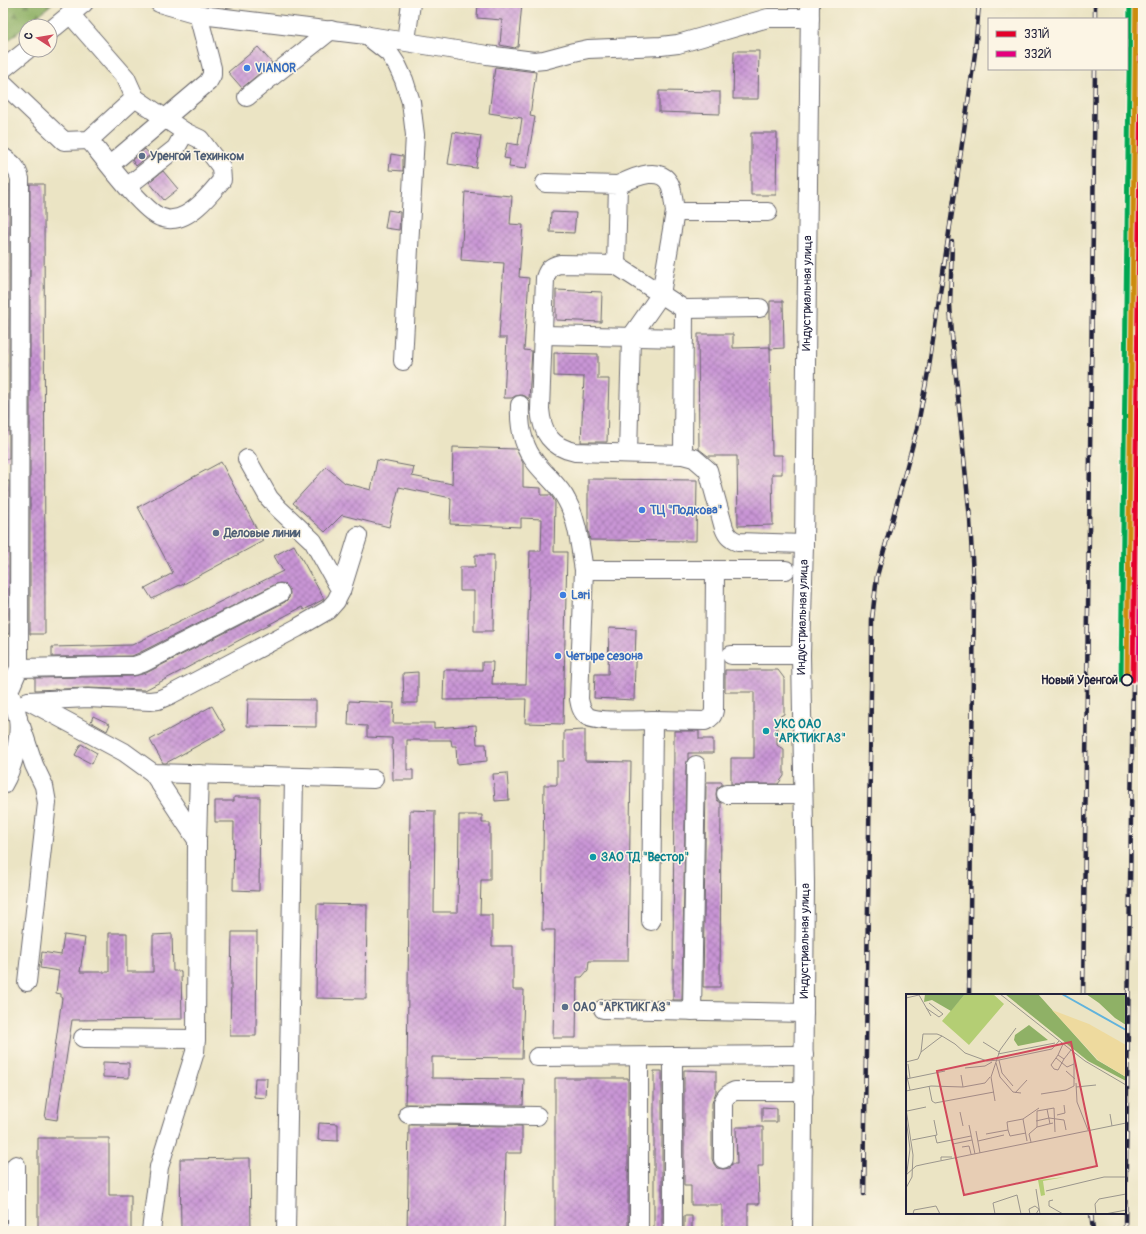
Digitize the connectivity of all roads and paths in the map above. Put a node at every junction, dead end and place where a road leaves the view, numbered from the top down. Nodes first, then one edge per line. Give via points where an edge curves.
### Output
1 (158, 3) edge
2 (410, 3) edge
3 (77, 8) edge
4 (810, 10) edge
5 (201, 15) junction
6 (58, 24) edge
7 (331, 30) junction
8 (366, 35) junction
9 (406, 41) junction
10 (18, 57) edge
11 (3, 69) edge
12 (3, 83) edge
13 (135, 98) junction
14 (247, 98) dead end
15 (164, 118) junction
16 (185, 132) junction
17 (89, 140) junction
18 (3, 157) edge
19 (110, 165) junction
20 (545, 183) dead end
21 (618, 185) junction
22 (128, 186) junction
23 (675, 212) junction
24 (768, 212) dead end
25 (616, 265) junction
26 (661, 294) junction
27 (760, 308) dead end
28 (684, 309) junction
29 (543, 335) junction
30 (631, 337) junction
31 (684, 338) junction
32 (403, 361) dead end
33 (520, 405) dead end
34 (628, 454) junction
35 (683, 455) junction
36 (247, 459) dead end
37 (11, 469) edge
38 (358, 536) dead end
39 (804, 544) junction
40 (584, 570) junction
41 (715, 570) junction
42 (786, 570) dead end
43 (341, 591) junction
44 (280, 593) dead end
45 (731, 655) dead end
46 (801, 655) junction
47 (19, 668) junction
48 (6, 689) edge
49 (28, 701) junction
50 (18, 718) junction
51 (653, 720) junction
52 (696, 765) dead end
53 (153, 773) junction
54 (199, 774) junction
55 (294, 777) junction
56 (374, 779) dead end
57 (3, 785) edge
58 (726, 794) dead end
59 (803, 794) junction
60 (197, 840) junction
61 (652, 921) dead end
62 (27, 982) dead end
63 (603, 1009) dead end
64 (692, 1010) junction
65 (804, 1013) junction
66 (83, 1038) dead end
67 (196, 1039) junction
68 (804, 1055) junction
69 (673, 1056) junction
70 (537, 1057) dead end
71 (639, 1057) junction
72 (804, 1091) junction
73 (408, 1114) dead end
74 (537, 1116) dead end
75 (723, 1159) dead end
76 (16, 1165) dead end
77 (16, 1231) edge
78 (151, 1231) edge
79 (286, 1231) edge
80 (640, 1231) edge
81 (673, 1231) edge
82 (802, 1231) edge

1 - 5 street
2 - 9 street
3 - 6 street
3 - 13 street via 126,78
4 - 9 street via 768,18 678,44 588,49 534,62
4 - 39 street, Индустриальная улица
5 - 7 street
5 - 15 street via 200,22 211,59 212,75 208,82
7 - 8 street
7 - 14 street
8 - 9 street
8 - 32 street via 389,53 397,64 414,117 415,141
10 - 11 street
12 - 17 street via 64,142
13 - 15 street
13 - 17 street
15 - 16 street
15 - 19 street
16 - 22 street via 176,148
16 - 22 street via 200,139 221,167 222,180 207,198 185,216 172,220 159,217 143,204
17 - 19 street
18 - 37 street via 14,165 20,179
19 - 22 street
20 - 21 street
21 - 23 street via 646,174 663,177 670,186
21 - 25 street
23 - 24 street
23 - 26 street
25 - 26 street
25 - 29 street via 553,265 545,278
26 - 28 street
26 - 30 street
27 - 28 street
28 - 31 street
29 - 30 street
29 - 34 street via 540,409 545,433 564,450
30 - 31 street
30 - 34 street
31 - 35 street
33 - 40 street via 520,429 530,453 559,489 572,513
34 - 35 street
35 - 39 street via 694,458 708,470 724,528 731,540
36 - 43 street via 269,498 313,541
37 - 47 street
38 - 43 street
39 - 46 street, Индустриальная улица
40 - 41 street
40 - 51 street via 579,699 583,711 597,720
41 - 42 street
41 - 51 street via 713,716 705,721
43 - 49 street via 328,610 298,628 158,700 88,698
44 - 47 street via 143,664
45 - 46 street
46 - 59 street, Индустриальная улица
47 - 48 street
48 - 49 street
48 - 50 street
49 - 53 street via 124,752
50 - 57 street via 16,746
50 - 62 street via 44,786 47,803
51 - 61 street
52 - 64 street
53 - 54 street
53 - 60 street
54 - 55 street
54 - 60 street
55 - 56 street
55 - 79 street
58 - 59 street
59 - 65 street, Индустриальная улица
60 - 67 street
63 - 64 street
64 - 65 street
65 - 68 street, Индустриальная улица
66 - 67 street
67 - 78 street via 193,1060 159,1167
68 - 69 street
68 - 72 street, Индустриальная улица
69 - 71 street
69 - 81 street
70 - 71 street
71 - 80 street
72 - 75 street via 728,1093 723,1103
72 - 82 street, Индустриальная улица
73 - 74 street
76 - 77 street

